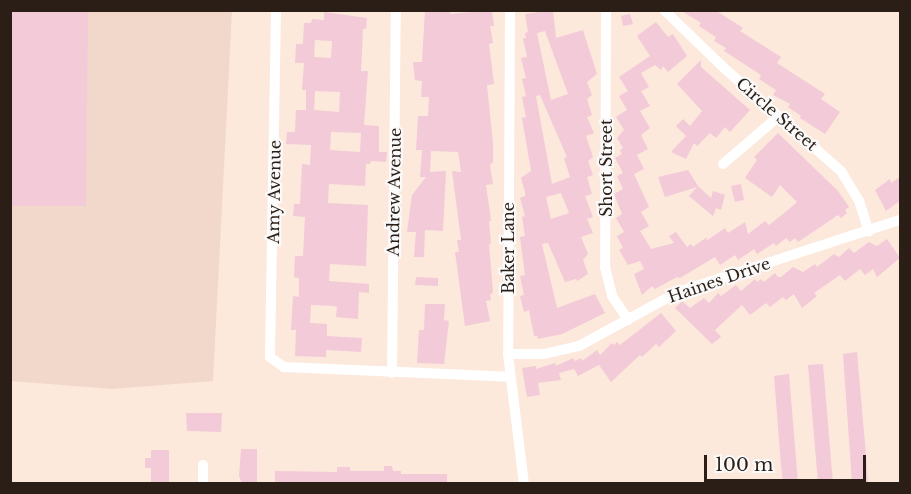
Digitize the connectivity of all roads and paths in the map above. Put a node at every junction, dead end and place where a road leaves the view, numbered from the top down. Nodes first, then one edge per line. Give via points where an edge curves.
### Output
1 (276, 10) edge
2 (396, 10) edge
3 (510, 10) edge
4 (606, 10) edge
5 (664, 10) edge
6 (779, 116) junction
7 (723, 164) dead end
8 (900, 220) edge
9 (869, 231) junction
10 (628, 320) junction
11 (508, 354) junction
12 (392, 373) junction
13 (510, 377) junction
14 (203, 465) dead end
15 (203, 483) edge
16 (524, 483) edge

1 - 12 street, Amy Avenue via 269,351 274,362 284,367
2 - 12 street, Andrew Avenue
3 - 11 street, Baker Lane
4 - 10 street, Short Street via 605,267 612,296
5 - 6 street, Circle Street
6 - 7 street
6 - 9 street, Circle Street via 841,171 859,201
8 - 9 street, Haines Drive
9 - 10 street, Haines Drive via 678,292
10 - 11 street, Haines Drive via 561,351
11 - 13 street, Baker Lane
12 - 13 street
13 - 16 street, Baker Lane
14 - 15 street

